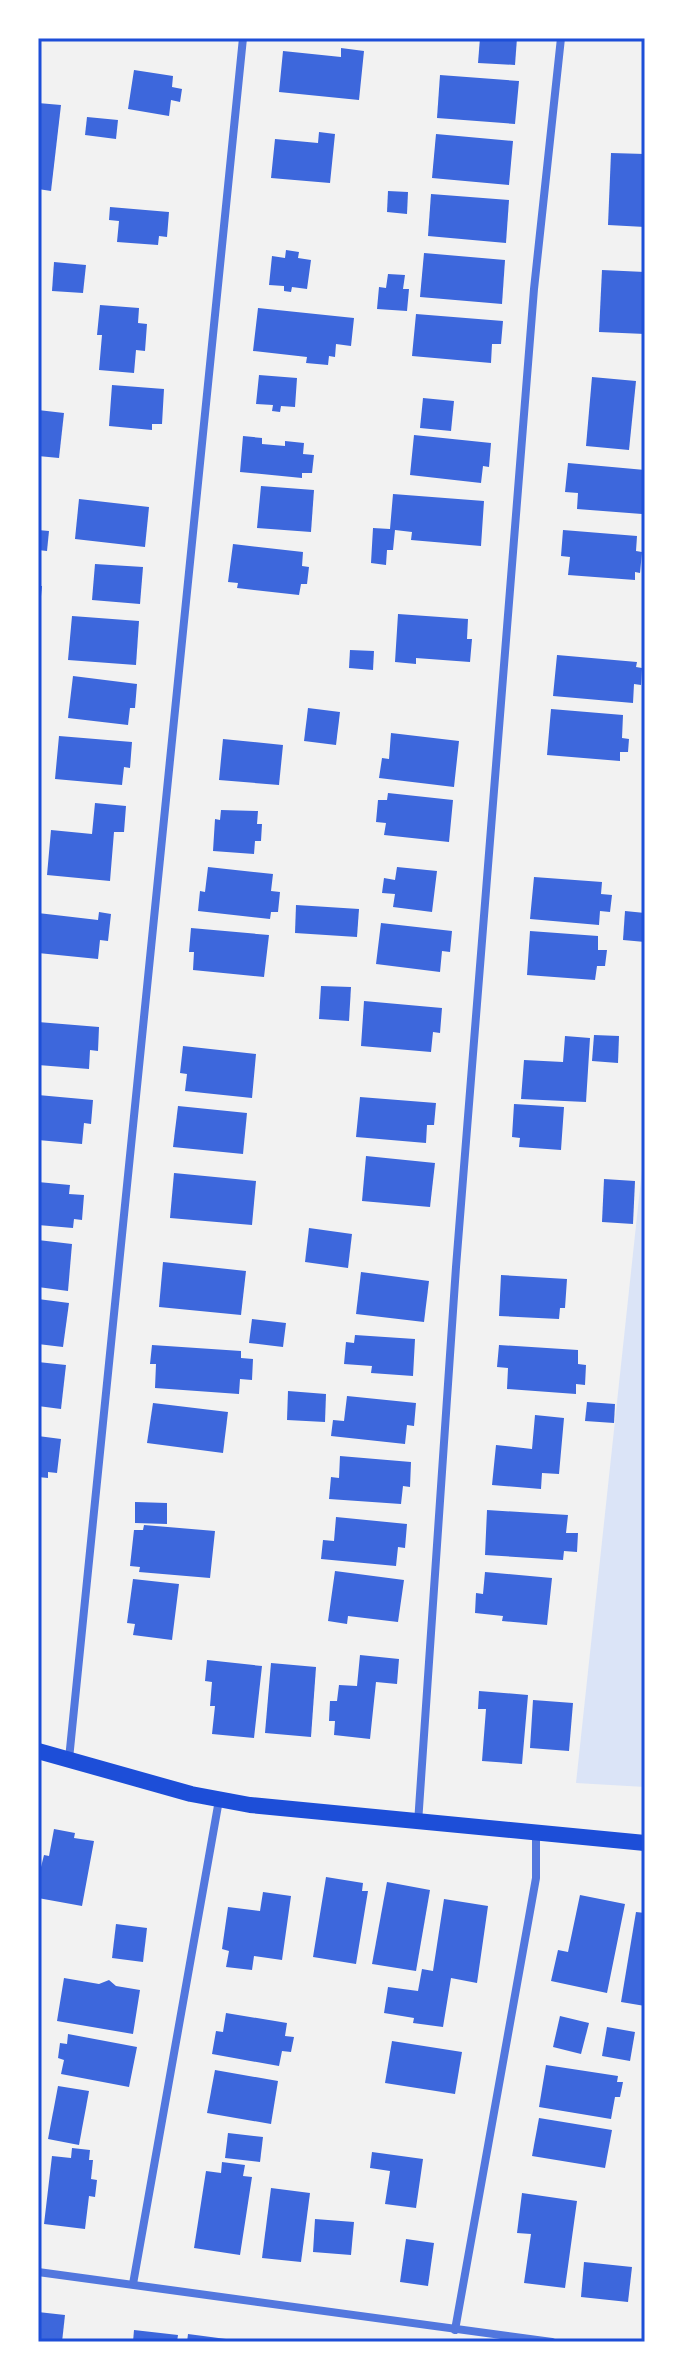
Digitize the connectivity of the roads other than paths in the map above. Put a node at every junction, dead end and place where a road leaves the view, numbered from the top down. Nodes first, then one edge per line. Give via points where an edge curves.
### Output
1 (243, 38) edge
2 (561, 38) edge
3 (38, 1751) edge
4 (69, 1760) junction
5 (219, 1800) junction
6 (418, 1823) junction
7 (536, 1834) junction
8 (645, 1843) edge
9 (38, 2272) edge
10 (133, 2284) junction
11 (455, 2330) junction
12 (552, 2342) edge

1 - 4 street
2 - 6 street via 534,289 456,1267
3 - 4 main road
4 - 5 main road
5 - 6 main road
5 - 10 street
6 - 7 main road
7 - 8 main road
7 - 11 street via 536,1878
9 - 10 street
10 - 11 street
11 - 12 street

